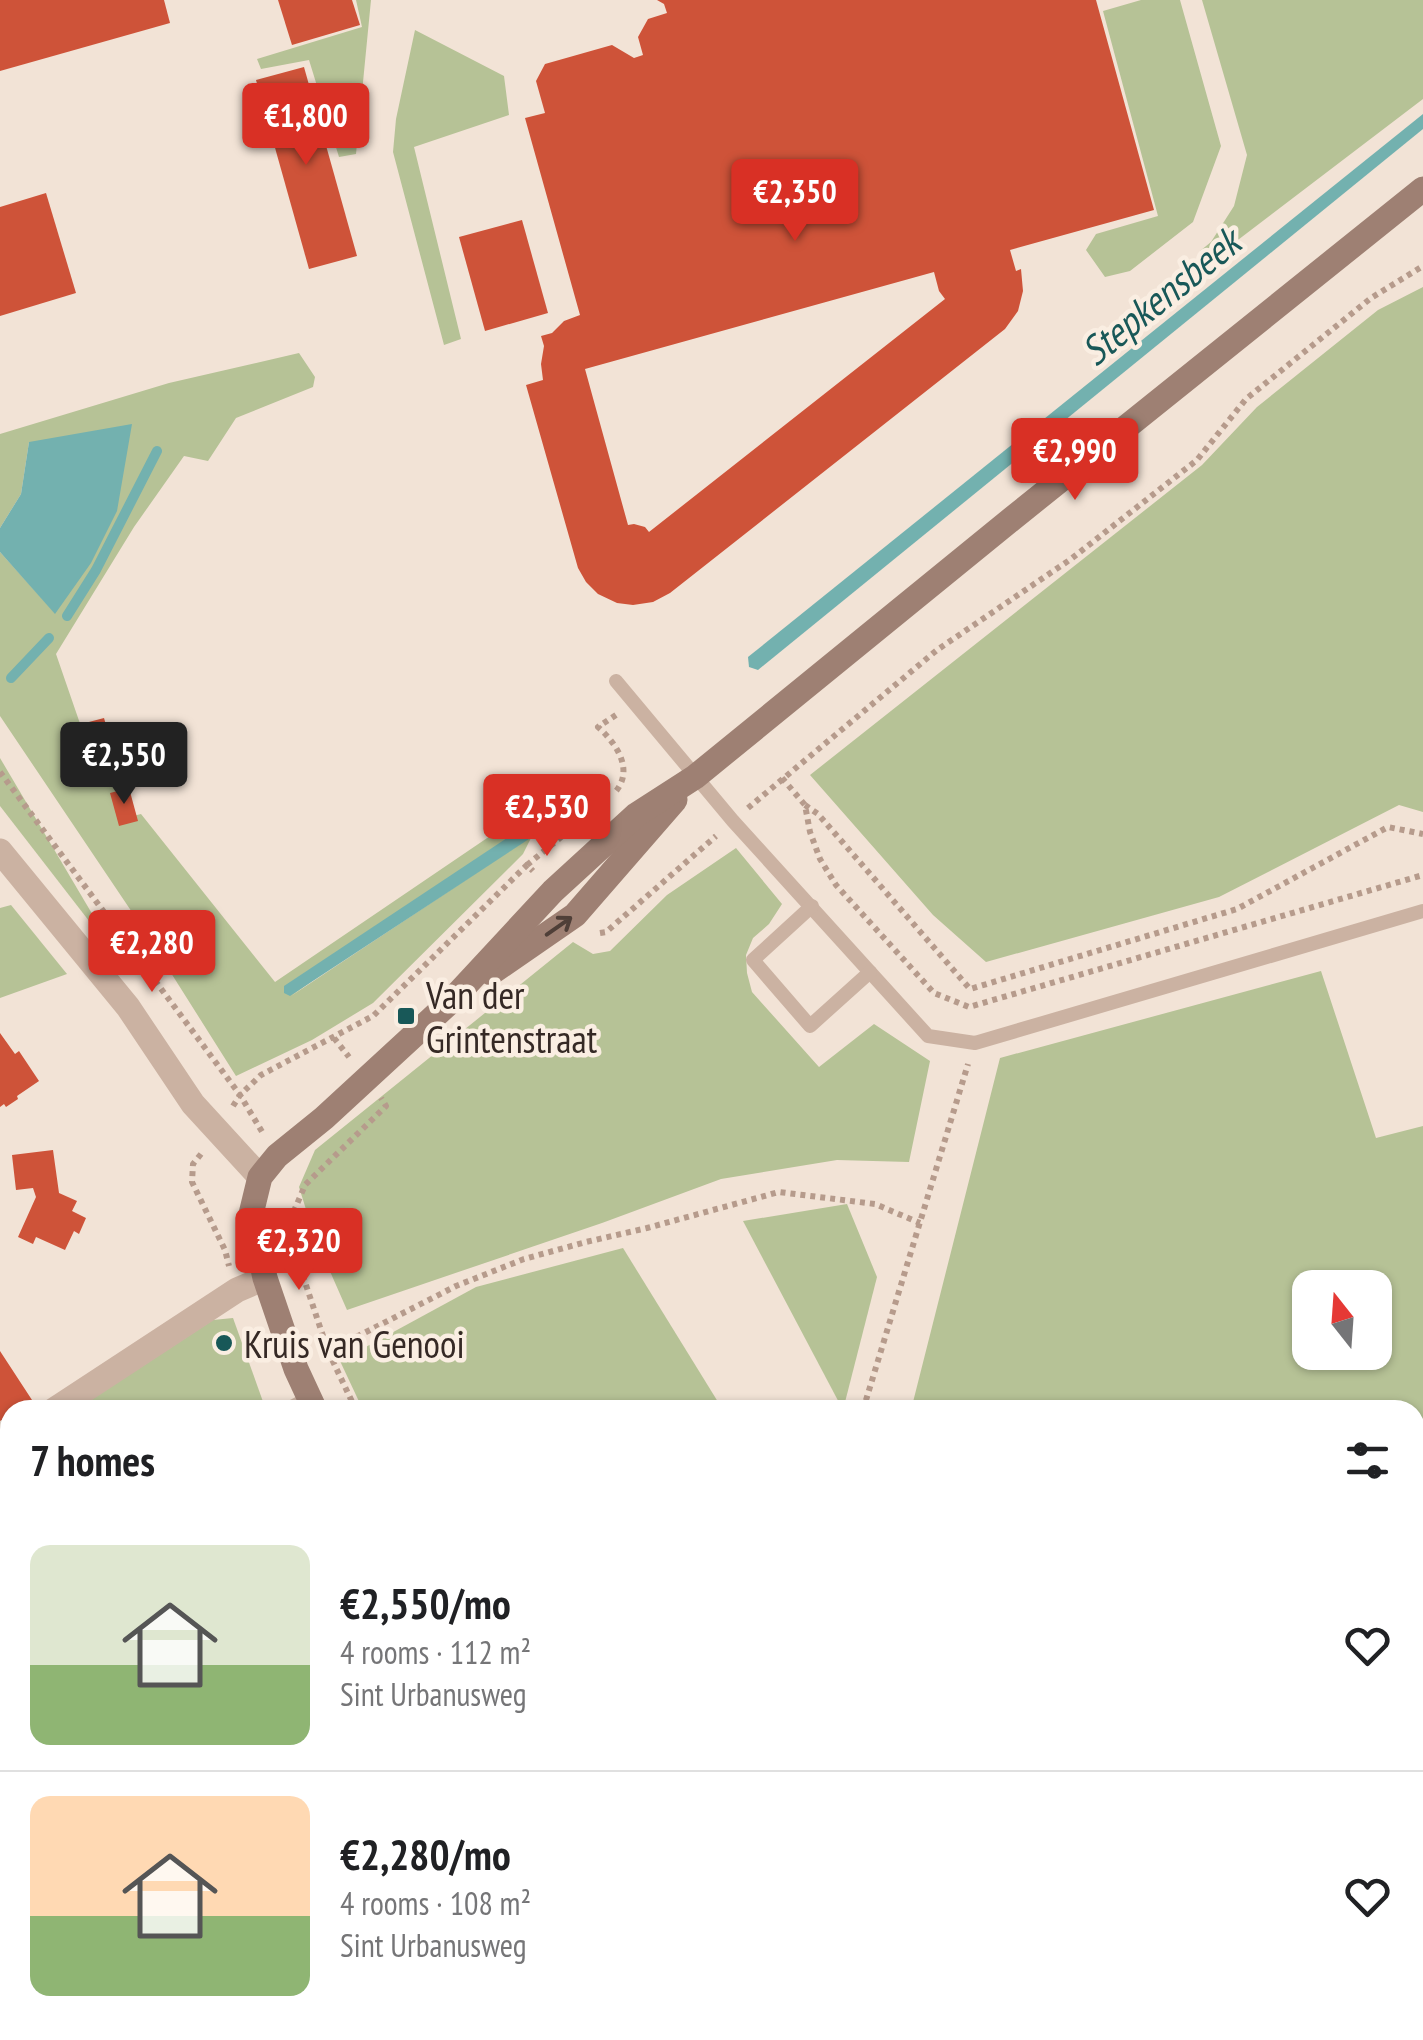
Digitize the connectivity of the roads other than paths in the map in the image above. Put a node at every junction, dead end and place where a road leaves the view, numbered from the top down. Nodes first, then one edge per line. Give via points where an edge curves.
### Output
1 (1423, 189) edge
2 (616, 680) dead end
3 (695, 777) junction
4 (0, 851) edge
5 (812, 906) junction
6 (1423, 911) edge
7 (870, 972) junction
8 (450, 1002) junction
9 (260, 1176) junction
10 (265, 1278) junction
11 (69, 1400) edge
12 (302, 1400) edge

1 - 3 street
2 - 3 lane
3 - 5 lane
3 - 8 street via 636,815 553,891
8 -> 3 street via 575,915
4 - 9 street via 128,1008 193,1104
5 - 7 lane
5 - 7 lane via 753,960 810,1026
6 - 7 lane via 975,1043 928,1036
8 - 9 street
9 - 10 street via 251,1214
10 - 11 street via 236,1290
10 - 12 street

